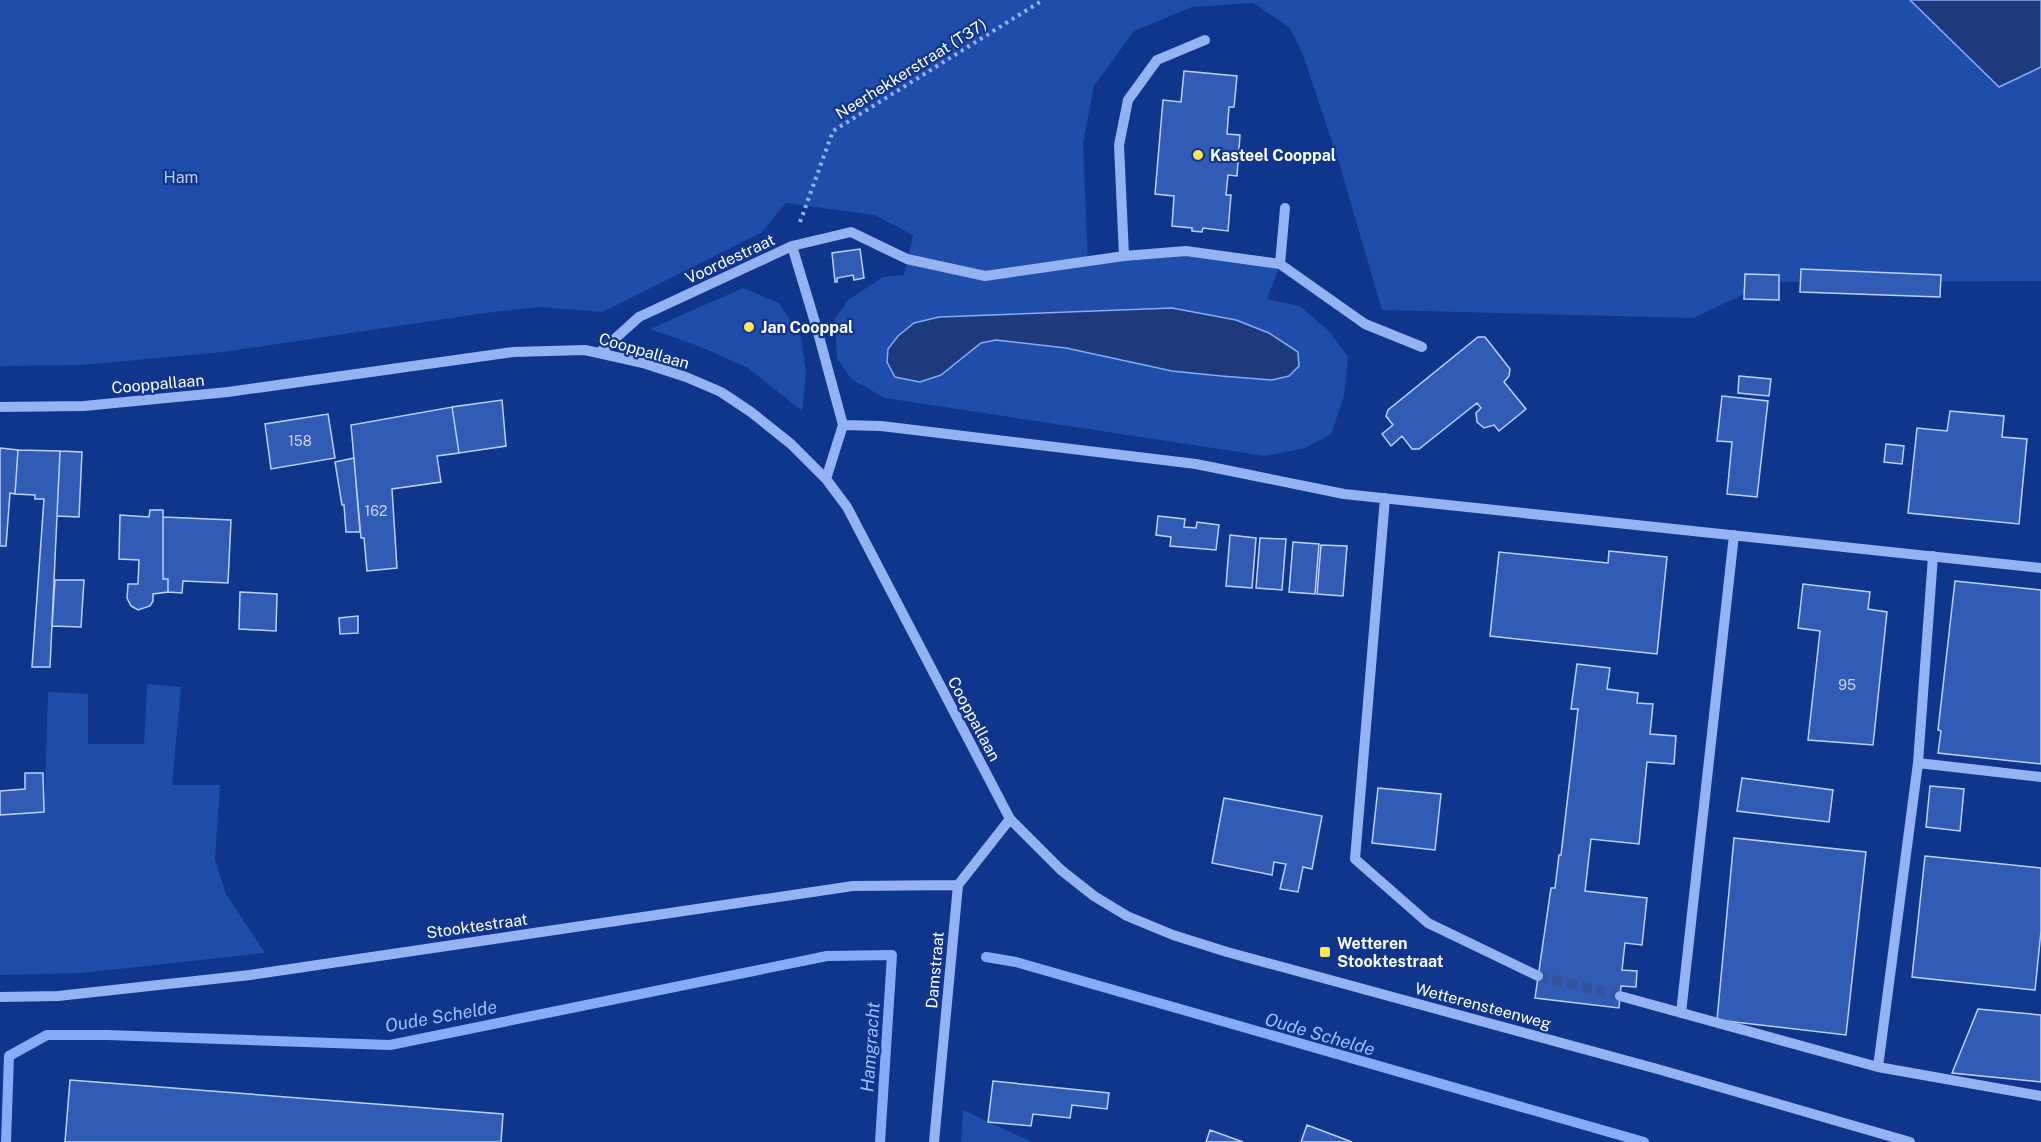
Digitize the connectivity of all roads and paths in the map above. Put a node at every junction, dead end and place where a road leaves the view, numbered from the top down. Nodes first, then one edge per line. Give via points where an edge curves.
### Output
1 (1044, 0) edge
2 (1205, 40) dead end
3 (1285, 208) dead end
4 (792, 246) junction
5 (1124, 256) junction
6 (1281, 264) junction
7 (1422, 347) dead end
8 (599, 353) junction
9 (0, 407) edge
10 (843, 425) junction
11 (826, 479) junction
12 (1385, 498) junction
13 (1734, 535) junction
14 (1933, 556) junction
15 (2041, 568) edge
16 (1918, 764) junction
17 (2041, 777) edge
18 (1010, 819) junction
19 (958, 885) junction
20 (1539, 976) tunnel mouth
21 (1620, 996) tunnel mouth
22 (0, 997) edge
23 (1682, 1013) junction
24 (1878, 1067) junction
25 (2041, 1096) edge
26 (934, 1142) edge
27 (1910, 1142) edge

1 - 4 path, Neerhekkerstraat (T37) via 833,131
2 - 5 street via 1157,60 1128,100 1119,145
3 - 6 street
4 - 5 street via 852,232 907,259 986,276
4 - 8 street, Voordestraat via 639,318
4 - 10 street, Voordestraat
5 - 6 street via 1186,251
6 - 7 street via 1365,324
8 - 9 street, Cooppallaan via 513,352 228,392 84,406
8 - 11 street, Cooppallaan via 644,363 721,392 791,444
10 - 11 street
10 - 12 street via 881,426 1196,464 1344,494
11 - 18 street, Cooppallaan via 847,507
12 - 13 street
12 - 20 street via 1355,859 1428,923
13 - 14 street
13 - 23 street
14 - 15 street
14 - 16 street
16 - 17 street
16 - 24 street
18 - 19 street
18 - 27 street, Wetterensteenweg via 1061,870 1094,896 1127,916 1173,934
19 - 22 street, Stooktestraat via 853,886 250,975 58,996
19 - 26 street, Damstraat
21 - 23 street
23 - 24 street
24 - 25 street

